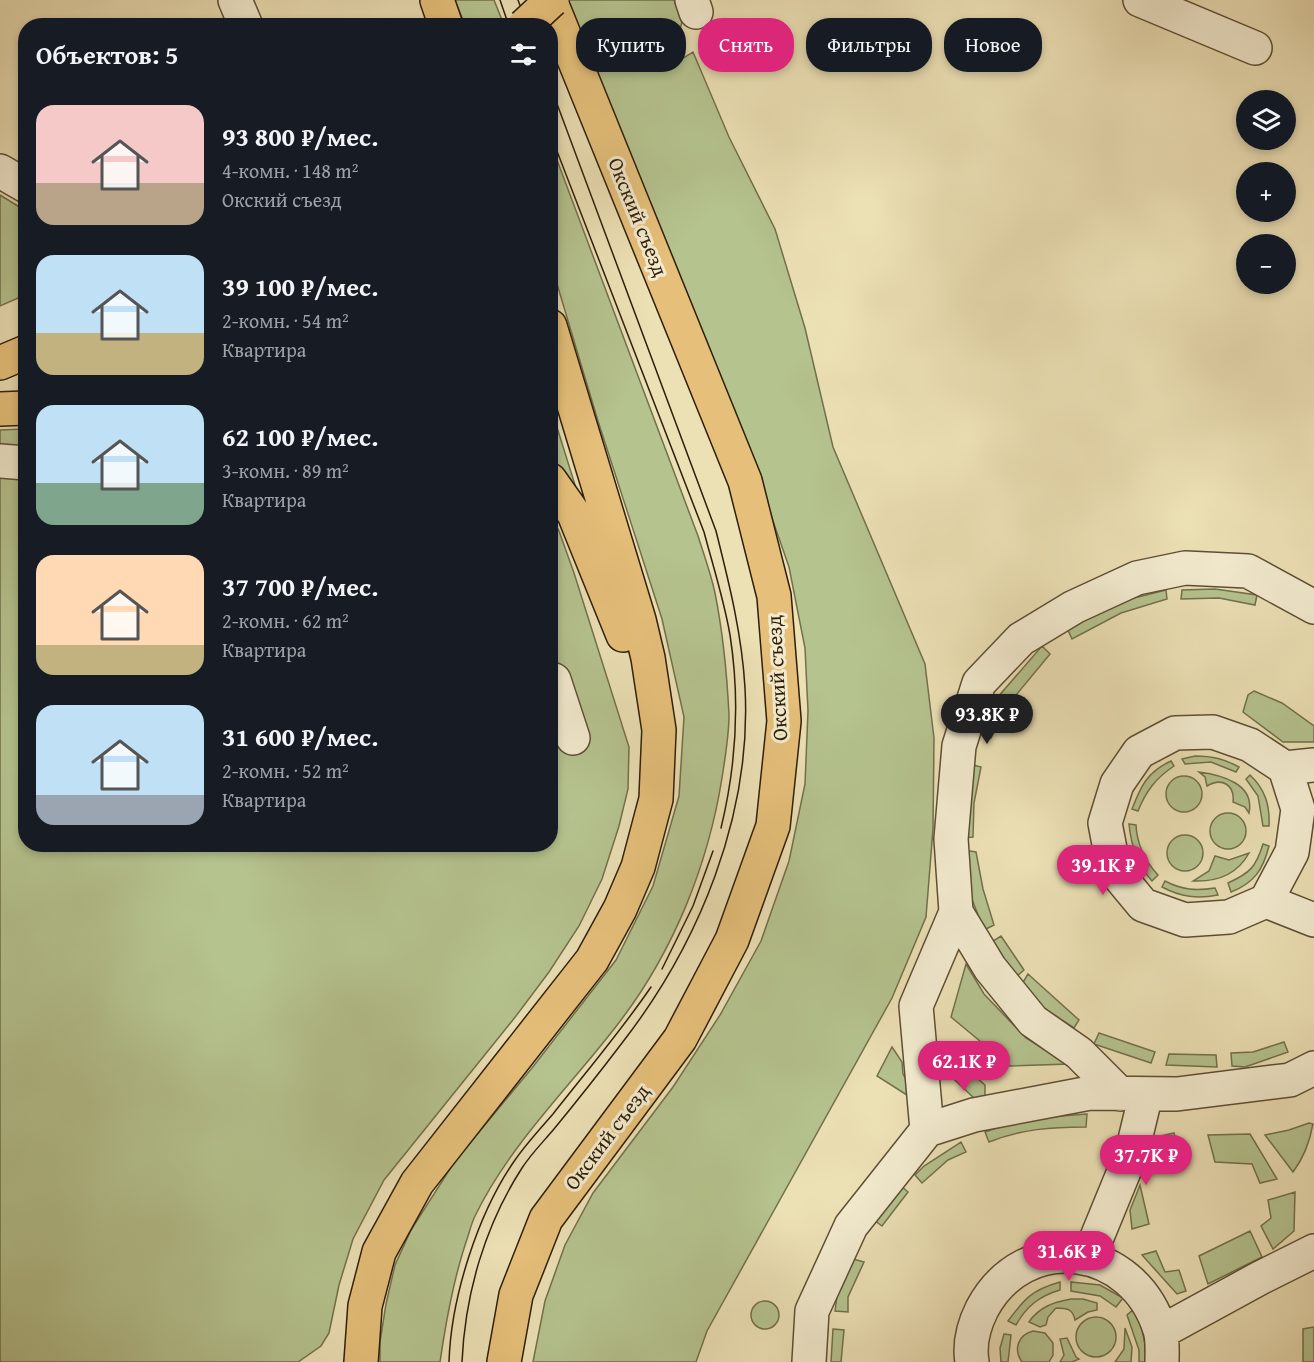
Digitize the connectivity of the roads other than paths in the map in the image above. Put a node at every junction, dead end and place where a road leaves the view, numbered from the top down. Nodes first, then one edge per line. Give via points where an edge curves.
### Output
1 (235, 0) edge
2 (437, 0) edge
3 (551, 0) edge
4 (1140, 0) edge
5 (243, 18) edge
6 (443, 18) edge
7 (532, 18) edge
8 (1255, 48) dead end
9 (0, 171) edge
10 (18, 181) edge
11 (558, 352) edge
12 (18, 355) edge
13 (0, 363) edge
14 (18, 408) edge
15 (0, 409) edge
16 (0, 461) edge
17 (18, 462) edge
18 (558, 491) edge
19 (1314, 607) edge
20 (558, 690) edge
21 (573, 738) dead end
22 (1300, 767) edge
23 (658, 770) junction
24 (1266, 901) junction
25 (956, 912) junction
26 (1314, 920) edge
27 (1314, 1068) edge
28 (1133, 1094) junction
29 (927, 1130) junction
30 (1314, 1251) edge
31 (1088, 1259) junction
32 (1162, 1347) edge
33 (361, 1362) edge
34 (504, 1362) edge
35 (809, 1362) edge
36 (972, 1362) edge

1 - 5 street
2 - 6 main road
3 - 7 main road, bridge
3 - 34 main road, Окский съезд via 745,481 774,596 784,721 773,825 732,940 680,1039 546,1219 516,1294
4 - 8 street
9 - 10 street
11 - 23 main road via 639,620 654,696
12 - 13 main road
14 - 15 main road
16 - 17 street
18 - 23 main road via 574,514 618,622 643,696
19 - 25 street via 1248,571 1185,568 1137,578 1074,607 1021,639 979,683 959,746 951,839
20 - 21 street
22 - 24 street via 1292,852
22 - 24 street via 1213,732 1175,733 1139,752 1117,784 1105,824 1114,870 1143,905 1185,920 1229,917
23 - 33 main road via 656,799 638,867 592,960 417,1183 379,1252 365,1306
24 - 26 street
25 - 28 street via 990,968 1033,1021
25 - 29 street via 916,1005
27 - 28 street via 1290,1080 1177,1094
28 - 29 street via 1090,1093 974,1115
28 - 31 street via 1132,1152
29 - 35 street via 851,1226 812,1311
30 - 32 street via 1260,1278
31 - 32 street via 1127,1277 1149,1302
31 - 36 street via 1040,1259 1012,1272 990,1294 976,1321 970,1351

